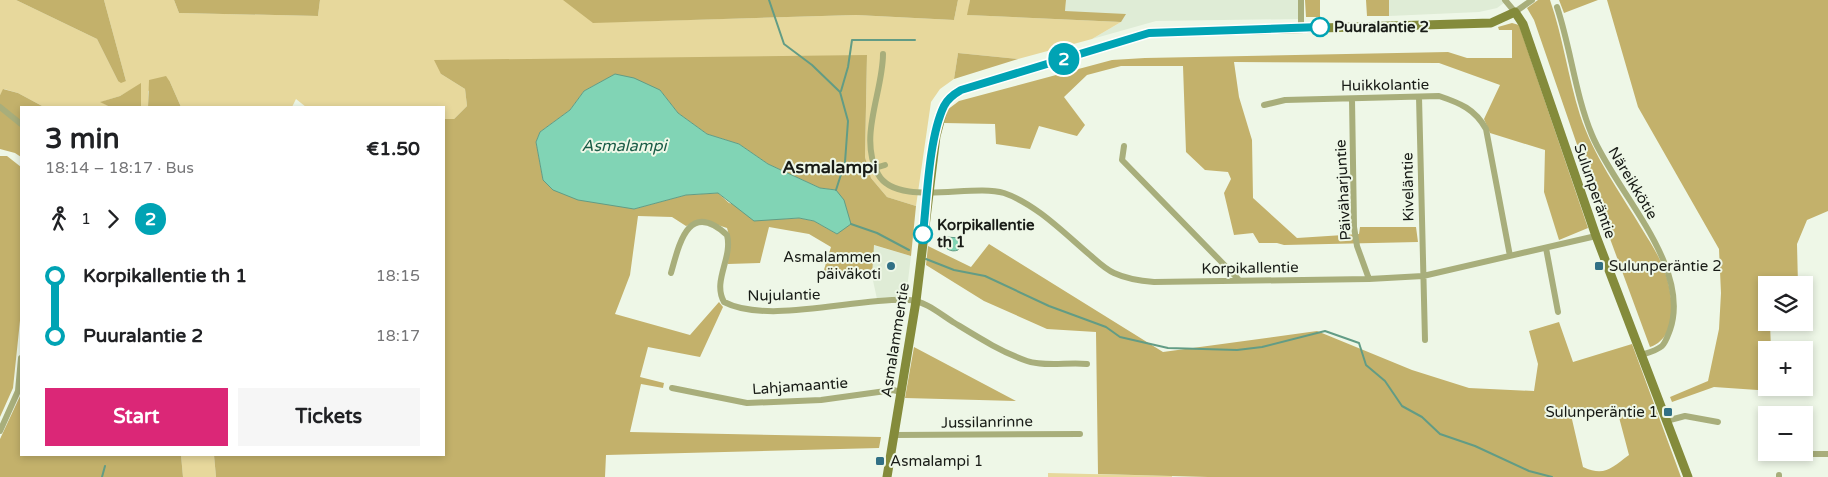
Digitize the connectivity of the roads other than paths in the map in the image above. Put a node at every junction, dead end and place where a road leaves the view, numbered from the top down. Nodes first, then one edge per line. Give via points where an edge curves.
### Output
1 (1301, 0) edge
2 (1505, 0) edge
3 (1532, 0) edge
4 (1557, 7) dead end
5 (1514, 12) junction
6 (1302, 28) junction
7 (883, 54) dead end
8 (1419, 97) junction
9 (1352, 99) junction
10 (1264, 104) dead end
11 (0, 107) edge
12 (20, 123) edge
13 (1124, 146) dead end
14 (884, 165) dead end
15 (875, 168) junction
16 (928, 193) junction
17 (1596, 236) junction
18 (1546, 248) junction
19 (1510, 256) junction
20 (671, 273) dead end
21 (1423, 276) junction
22 (1369, 279) junction
23 (1240, 280) junction
24 (916, 300) junction
25 (1558, 312) dead end
26 (1425, 340) dead end
27 (1641, 355) junction
28 (1087, 364) dead end
29 (20, 369) edge
30 (672, 388) dead end
31 (901, 392) junction
32 (1666, 421) junction
33 (1718, 422) dead end
34 (0, 431) edge
35 (1080, 434) dead end
36 (894, 435) junction
37 (1813, 454) edge
38 (1828, 454) edge
39 (887, 477) edge
40 (1688, 477) edge

1 - 6 street
2 - 5 street, Sulunperäntie
3 - 5 street
4 - 27 street, Näreikkötie via 1583,113 1597,146 1668,269 1674,320 1662,346
5 - 6 street, Asmalammentie via 1491,23
5 - 17 street, Sulunperäntie via 1523,24
6 - 16 street, Asmalammentie via 1149,33 961,90 948,100 941,115
7 - 15 street via 870,139
8 - 9 street, Huikkolantie
8 - 19 street, Huikkolantie via 1439,96 1463,104 1479,117 1486,129
8 - 21 street, Kiveläntie
9 - 10 street, Huikkolantie via 1285,100
9 - 22 street, Päiväharjuntie via 1354,226 1357,246
11 - 12 street
13 - 23 street via 1122,160
14 - 15 street
15 - 16 street, Korpikallentie via 882,180 894,188
16 - 23 street, Korpikallentie via 979,189 1023,200 1112,272 1131,280
16 - 24 street, Asmalammentie
17 - 18 street, Korpikallentie
17 - 27 street, Sulunperäntie
18 - 19 street, Korpikallentie
18 - 25 street
19 - 21 street, Korpikallentie
20 - 24 street, Nujulantie via 684,232 690,226 703,223 716,226 726,235 728,252 719,288 724,302 730,305 748,310 773,310
21 - 22 street, Korpikallentie
21 - 26 street, Kiveläntie
22 - 23 street, Korpikallentie
24 - 28 street via 978,337 1025,360 1042,364
24 - 31 street, Asmalammentie
27 - 32 street, Sulunperäntie
29 - 34 street via 18,391
30 - 31 street, Lahjamaantie via 747,403 821,400 893,390
31 - 36 street, Asmalammentie
32 - 33 street via 1685,416
32 - 40 street, Sulunperäntie
35 - 36 street, Jussilanrinne
36 - 39 street, Asmalammentie
37 - 38 street

